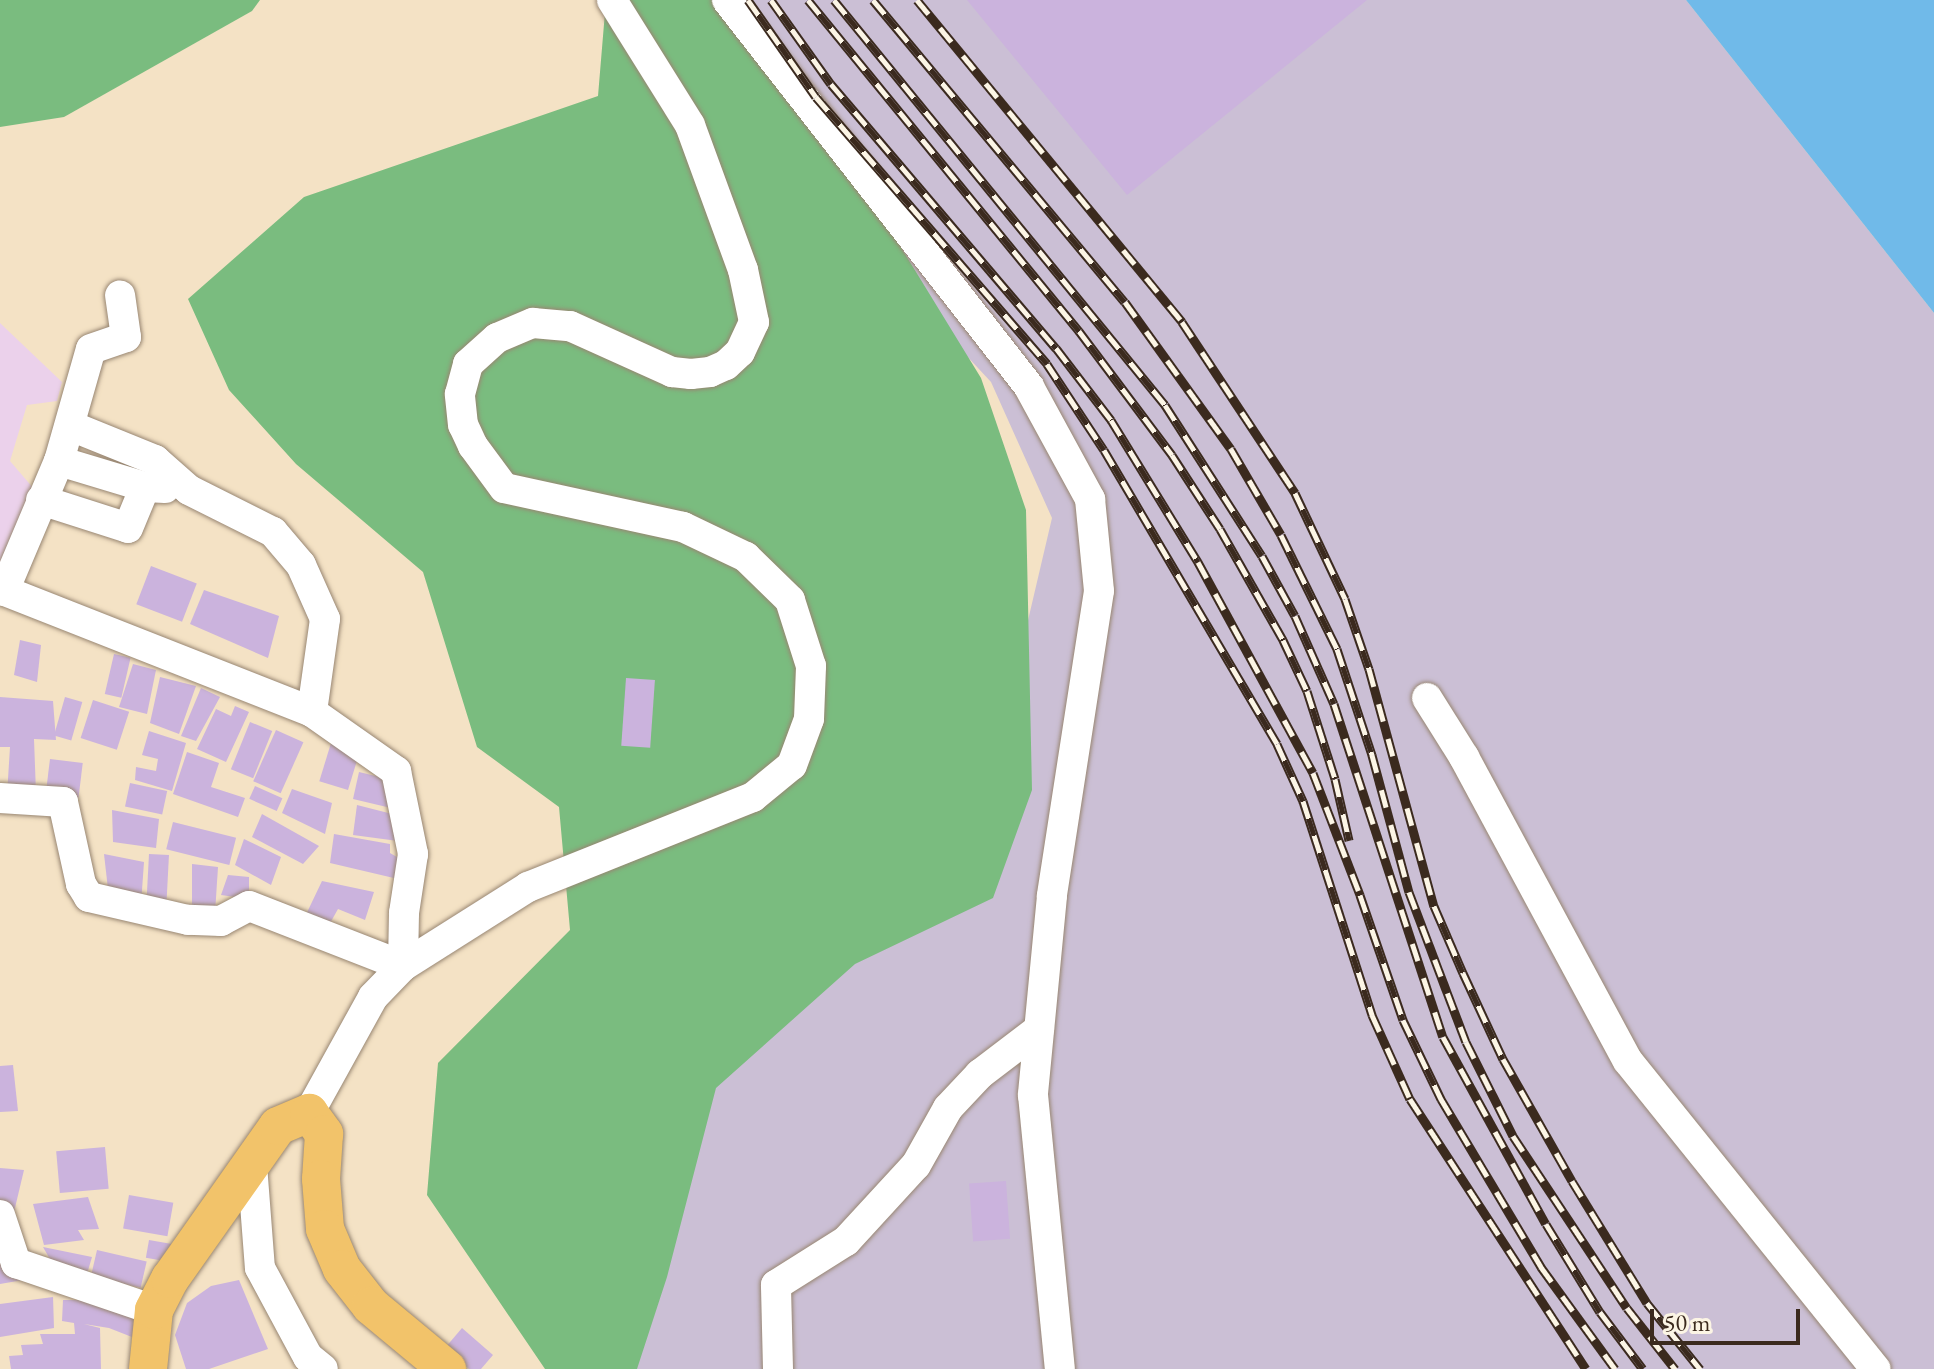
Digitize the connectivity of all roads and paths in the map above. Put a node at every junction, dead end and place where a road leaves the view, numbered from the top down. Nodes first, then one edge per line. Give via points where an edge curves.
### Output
1 (612, 0) edge
2 (727, 0) edge
3 (120, 295) dead end
4 (71, 426) junction
5 (59, 461) junction
6 (145, 487) junction
7 (189, 490) junction
8 (41, 500) junction
9 (2, 590) edge
10 (1427, 698) dead end
11 (312, 712) junction
12 (0, 798) edge
13 (403, 966) junction
14 (1039, 1029) junction
15 (309, 1113) junction
16 (252, 1165) junction
17 (0, 1215) edge
18 (154, 1310) junction
19 (148, 1369) edge
20 (323, 1369) edge
21 (447, 1369) edge
22 (778, 1369) edge
23 (1060, 1369) edge
24 (1876, 1369) edge

1 - 13 street via 690,125 743,270 754,322 740,352 726,365 691,374 672,372 570,326 533,323 497,338 468,364 460,394 463,425 504,488 683,527 746,557 790,600 811,666 809,719 792,765 753,797 528,887
2 - 14 street via 1029,387 1090,499 1099,591 1052,896
3 - 4 street via 126,337 91,349
4 - 5 street
4 - 7 street via 155,460
5 - 6 street
5 - 8 street
6 - 7 street
6 - 8 street via 128,528
7 - 11 street via 273,532 301,565 325,619
8 - 9 street
9 - 11 street
10 - 24 street via 1628,1061
11 - 13 street via 396,771 413,854
12 - 13 street via 63,802 81,884 89,897 188,920 221,921 249,906
13 - 15 street via 373,997
14 - 22 street via 980,1074 948,1108 916,1165 846,1241 776,1285
14 - 23 street via 1033,1095
15 - 16 main road via 278,1126
15 - 21 main road via 324,1134 325,1229 342,1269 371,1306
16 - 18 main road via 170,1279
16 - 20 street via 260,1268 308,1357
17 - 18 street via 16,1263
18 - 19 main road

